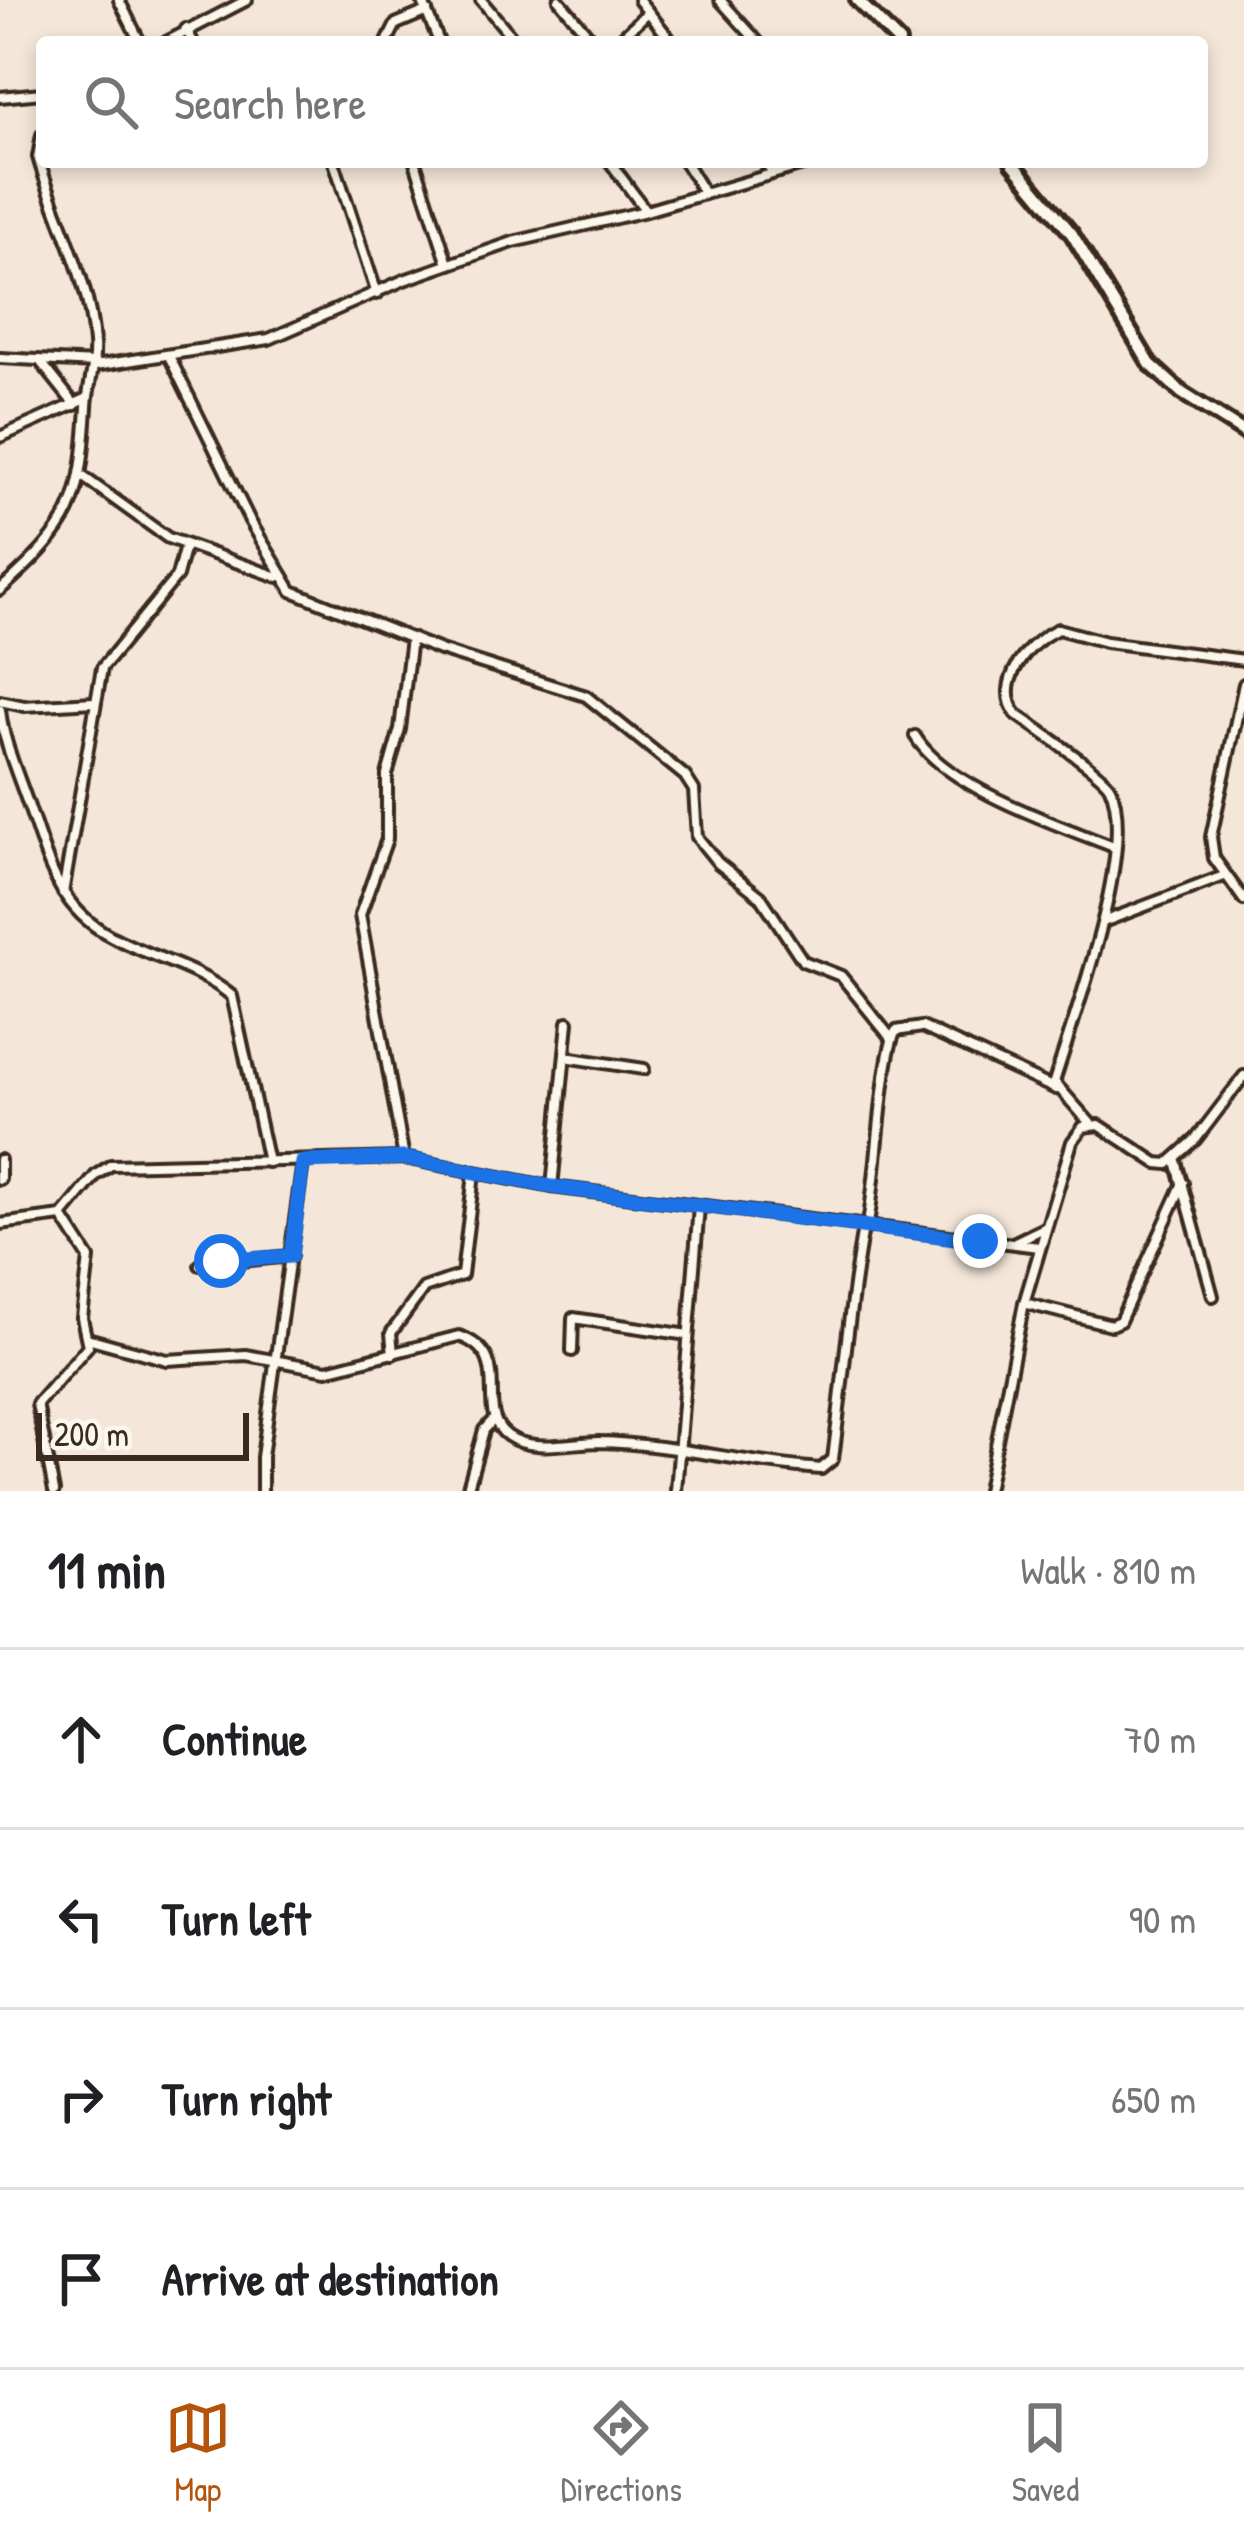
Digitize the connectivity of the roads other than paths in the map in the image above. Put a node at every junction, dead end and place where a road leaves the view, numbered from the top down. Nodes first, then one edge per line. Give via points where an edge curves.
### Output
1 (119, 0) edge
2 (247, 0) edge
3 (422, 0) edge
4 (481, 0) edge
5 (560, 0) edge
6 (639, 0) edge
7 (720, 0) edge
8 (856, 0) edge
9 (427, 11) junction
10 (649, 12) junction
11 (186, 29) junction
12 (137, 36) edge
13 (175, 36) edge
14 (190, 36) edge
15 (390, 36) edge
16 (437, 36) edge
17 (511, 36) edge
18 (589, 36) edge
19 (623, 36) edge
20 (667, 36) edge
21 (753, 36) edge
22 (893, 36) edge
23 (36, 94) edge
24 (0, 97) edge
25 (42, 168) edge
26 (336, 168) edge
27 (417, 168) edge
28 (614, 168) edge
29 (689, 168) edge
30 (770, 168) edge
31 (791, 168) edge
32 (1017, 168) edge
33 (773, 173) junction
34 (704, 193) junction
35 (646, 211) junction
36 (448, 264) junction
37 (377, 294) junction
38 (0, 358) edge
39 (170, 358) junction
40 (40, 362) junction
41 (95, 365) junction
42 (87, 398) junction
43 (75, 405) junction
44 (1244, 432) edge
45 (0, 437) edge
46 (82, 476) junction
47 (185, 546) junction
48 (280, 577) junction
49 (0, 590) edge
50 (411, 638) junction
51 (1244, 660) edge
52 (1244, 684) edge
53 (0, 700) edge
54 (94, 702) junction
55 (0, 710) edge
56 (915, 736) dead end
57 (1114, 847) junction
58 (1224, 875) junction
59 (62, 895) junction
60 (1244, 900) edge
61 (1102, 922) junction
62 (568, 1022) dead end
63 (891, 1038) junction
64 (565, 1057) junction
65 (644, 1069) dead end
66 (1244, 1076) edge
67 (1057, 1089) junction
68 (1090, 1123) junction
69 (404, 1158) junction
70 (0, 1160) edge
71 (1176, 1161) junction
72 (268, 1162) junction
73 (303, 1162) junction
74 (474, 1174) junction
75 (0, 1179) edge
76 (1183, 1183) junction
77 (552, 1187) junction
78 (699, 1206) junction
79 (62, 1216) junction
80 (0, 1224) edge
81 (865, 1228) junction
82 (1044, 1228) junction
83 (1013, 1242) junction
84 (1039, 1246) junction
85 (291, 1256) junction
86 (200, 1264) dead end
87 (1213, 1295) dead end
88 (1024, 1303) junction
89 (688, 1334) junction
90 (87, 1338) junction
91 (572, 1351) dead end
92 (393, 1354) junction
93 (277, 1360) junction
94 (494, 1419) junction
95 (678, 1452) junction
96 (54, 1491) edge
97 (262, 1491) edge
98 (467, 1491) edge
99 (676, 1491) edge
100 (987, 1491) edge

1 - 12 street
2 - 11 street
3 - 9 street
4 - 17 street
5 - 18 street
6 - 10 street
7 - 21 street
8 - 22 main road
9 - 15 street via 396,24
9 - 16 street
10 - 19 street
10 - 20 street
11 - 13 street
11 - 14 street
23 - 24 street
25 - 41 street via 90,317
26 - 37 street
27 - 36 street
28 - 35 street
29 - 34 street
30 - 33 street
31 - 33 street
32 - 44 main road via 1072,234 1150,364
33 - 34 street
34 - 35 street
35 - 36 street via 554,229
36 - 37 street
37 - 39 street via 269,339
38 - 40 street
39 - 41 street
39 - 48 street
40 - 41 street
40 - 43 street
41 - 42 street
42 - 43 street
42 - 46 street
43 - 45 street
46 - 47 street
46 - 49 street via 63,527
47 - 48 street
47 - 54 street via 178,576 102,668
48 - 50 street via 306,598
50 - 63 street via 586,696 676,767 694,790 698,837 708,850 761,897 803,962 841,976
50 - 69 street via 387,775 387,839 360,915
51 - 57 street via 1058,629 1017,665 1010,706 1106,780
52 - 58 street via 1211,837
53 - 54 street
54 - 59 street
55 - 59 street via 4,741
56 - 57 street via 957,775
57 - 61 street
58 - 60 street
58 - 61 street
59 - 72 street via 113,938 171,958 232,996
61 - 67 street
62 - 64 street
63 - 67 street via 904,1026 922,1027
63 - 81 street
64 - 65 street
64 - 77 street
66 - 71 street
67 - 68 street
68 - 71 street via 1157,1163
68 - 82 street via 1072,1142
69 - 73 street
69 - 74 street
70 - 75 street
71 - 76 street
72 - 73 street
72 - 79 street via 103,1167
73 - 85 street
74 - 77 street
74 - 92 street via 462,1275 418,1294 391,1333
76 - 87 street
76 - 88 street via 1120,1321
77 - 78 street
78 - 81 street
78 - 89 street
79 - 80 street
79 - 90 street via 89,1258
81 - 83 street
81 - 95 street via 832,1464 815,1469
82 - 83 street
82 - 84 street
83 - 84 street
84 - 88 street
85 - 86 street
85 - 93 street
88 - 100 street
89 - 91 street via 573,1318
89 - 95 street
90 - 93 street via 167,1360
90 - 96 street via 87,1349 37,1404
92 - 93 street via 327,1370
92 - 94 street via 446,1337 476,1342 493,1377
93 - 97 street
94 - 95 street via 525,1443
94 - 98 street
95 - 99 street

